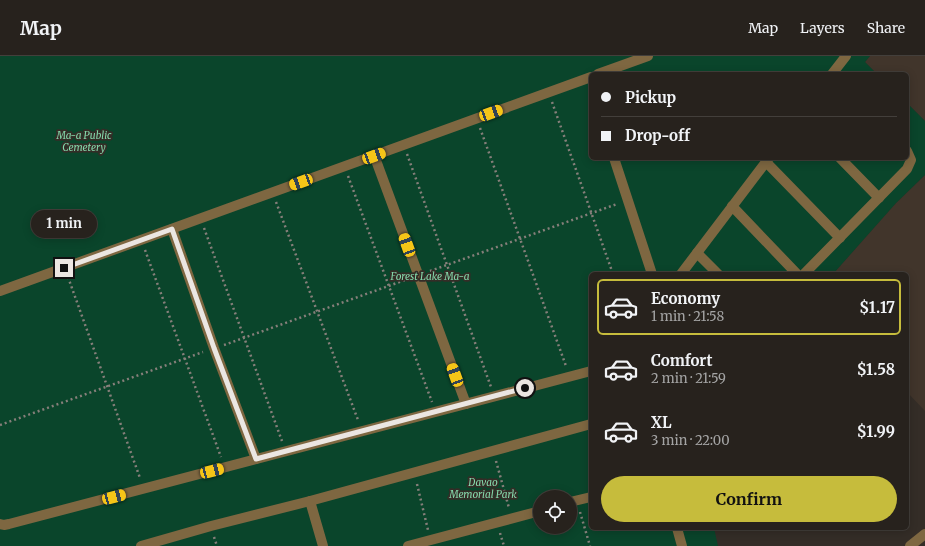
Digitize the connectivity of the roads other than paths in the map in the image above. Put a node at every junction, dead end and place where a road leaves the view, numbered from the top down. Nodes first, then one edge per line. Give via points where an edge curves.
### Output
1 (648, 56) edge
2 (846, 56) edge
3 (604, 72) edge
4 (834, 72) edge
5 (589, 80) edge
6 (909, 154) edge
7 (374, 156) junction
8 (615, 160) edge
9 (767, 160) edge
10 (842, 160) edge
11 (879, 198) junction
12 (732, 206) junction
13 (172, 229) junction
14 (840, 238) junction
15 (697, 253) junction
16 (651, 272) edge
17 (683, 272) edge
18 (716, 272) edge
19 (795, 272) edge
20 (806, 272) edge
21 (0, 291) edge
22 (589, 372) edge
23 (466, 404) junction
24 (589, 425) edge
25 (256, 459) junction
26 (589, 498) edge
27 (310, 501) junction
28 (577, 501) edge
29 (533, 512) edge
30 (0, 524) edge
31 (678, 530) edge
32 (925, 534) edge
33 (141, 546) edge
34 (323, 546) edge
35 (408, 546) edge
36 (682, 546) edge
37 (910, 546) edge

1 - 3 street
2 - 4 street
5 - 7 street via 548,92
6 - 11 street via 910,165
7 - 13 street
7 - 23 street
8 - 16 street
9 - 12 street
9 - 14 street
10 - 11 street
11 - 14 street
12 - 15 street
12 - 19 street
13 - 21 street
13 - 25 street
14 - 20 street
15 - 17 street
15 - 18 street
22 - 23 street
23 - 25 street
24 - 27 street
25 - 30 street via 9,524
26 - 28 street
27 - 33 street
27 - 34 street
29 - 35 street
31 - 36 street
32 - 37 street

